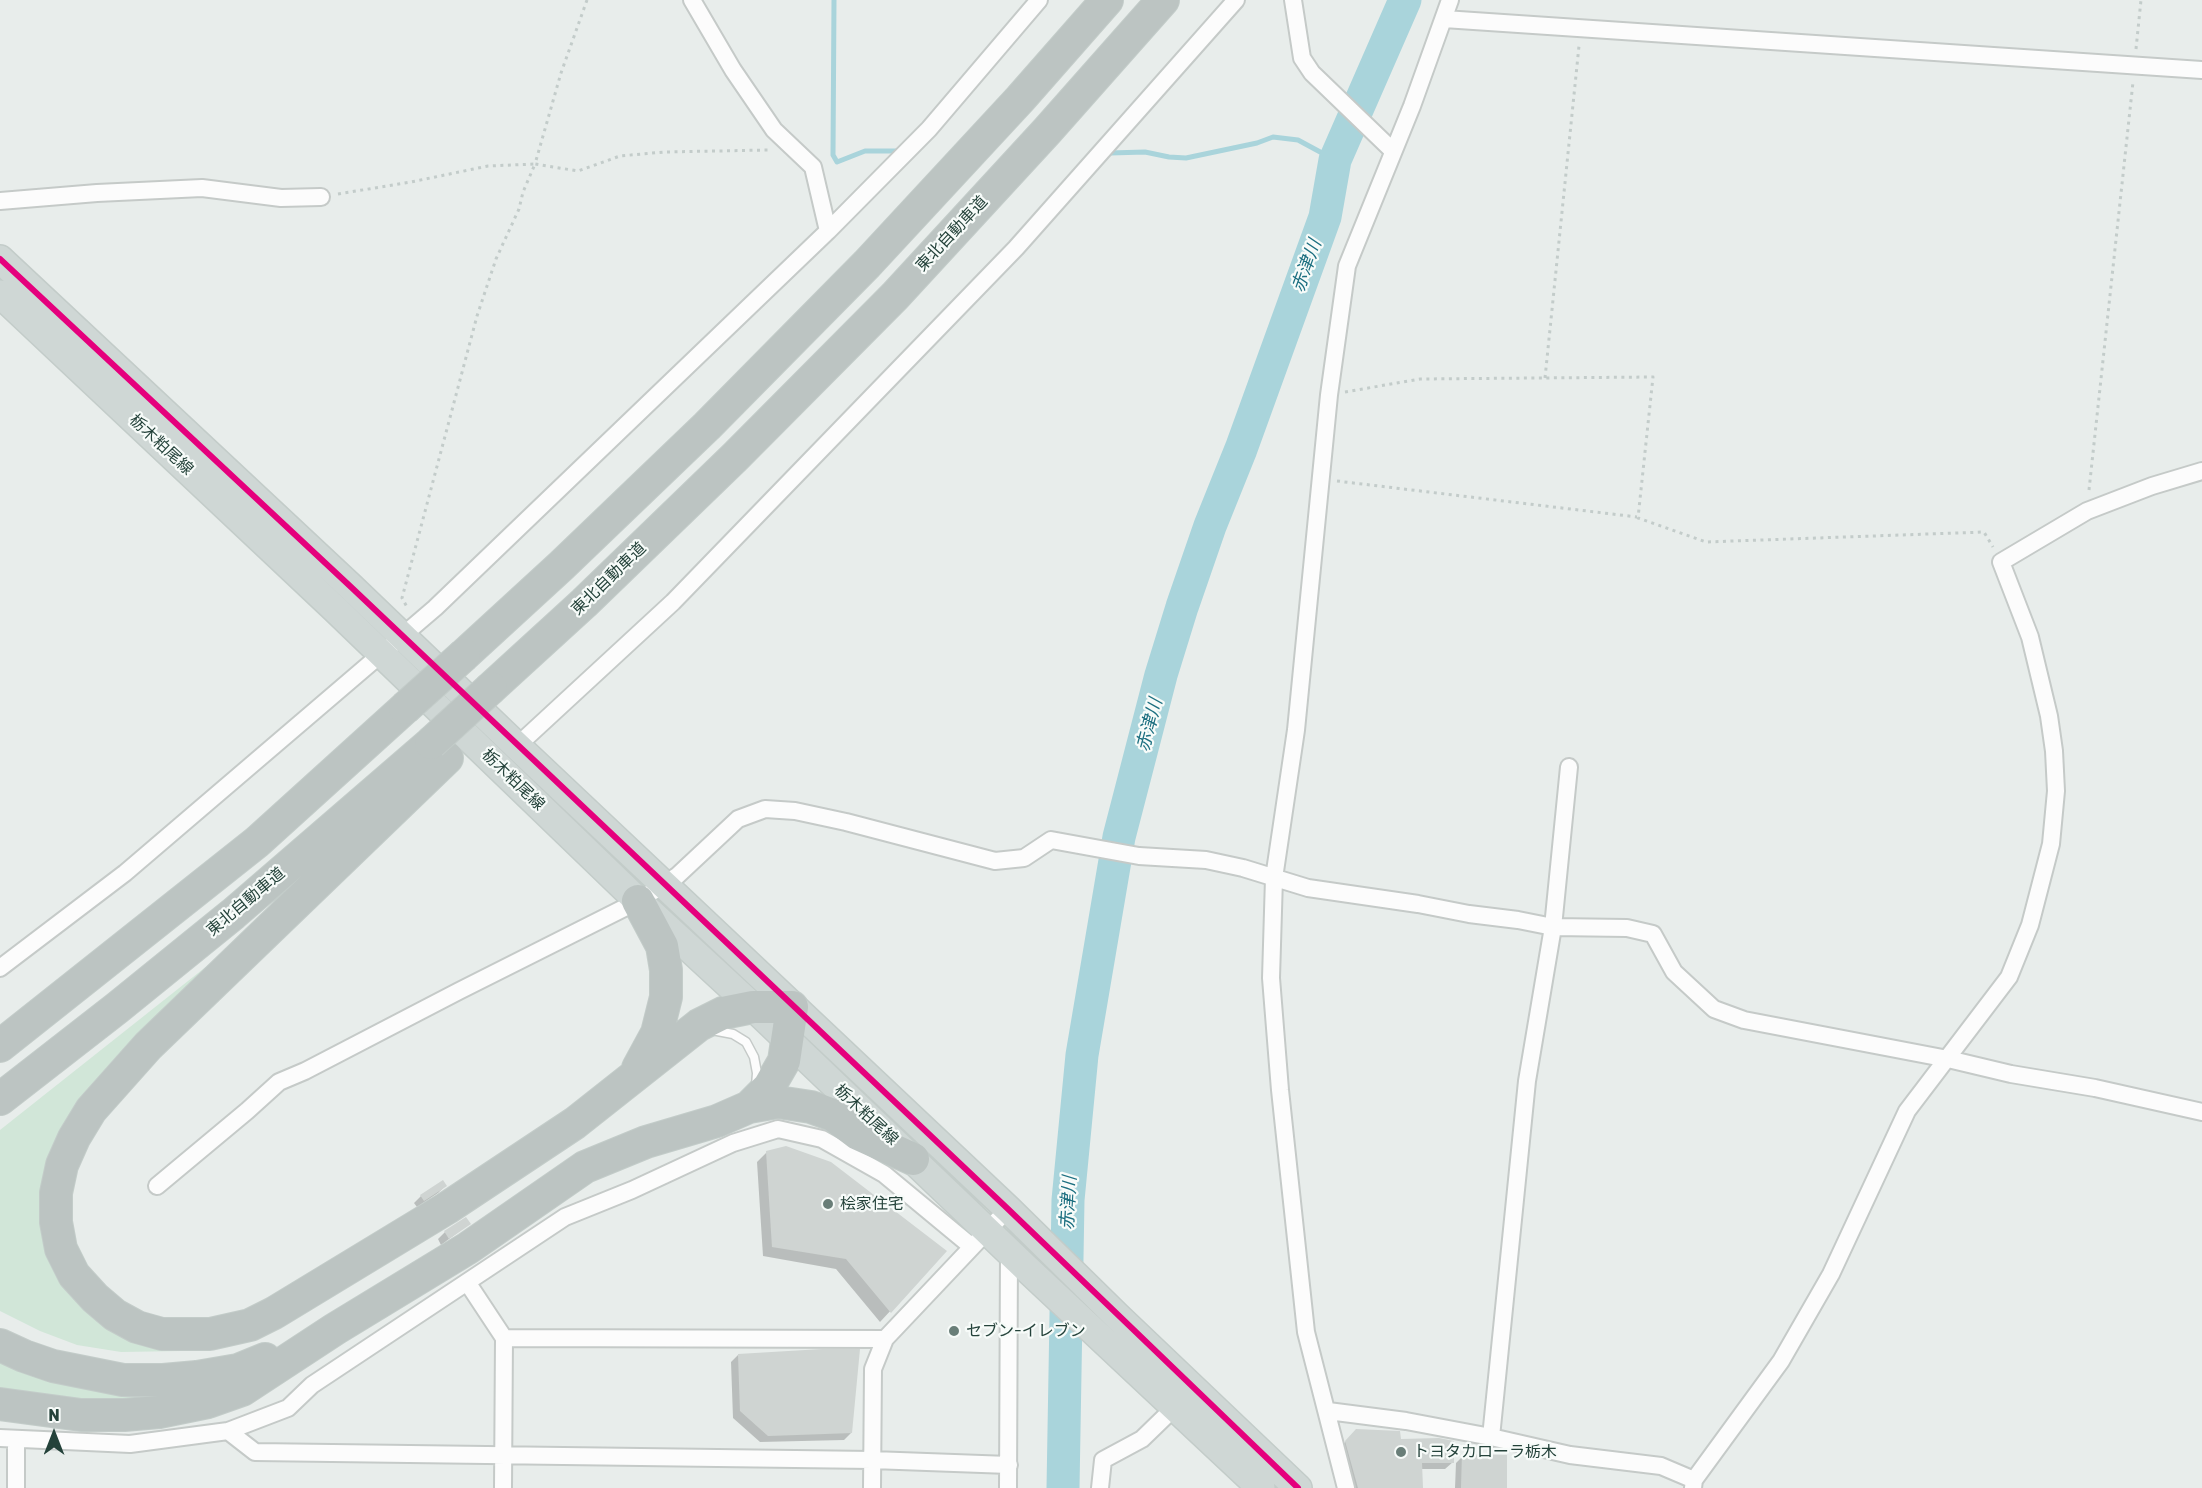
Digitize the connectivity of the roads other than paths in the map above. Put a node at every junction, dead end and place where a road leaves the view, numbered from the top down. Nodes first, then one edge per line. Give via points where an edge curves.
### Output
1 (692, 0) edge
2 (1039, 0) edge
3 (1107, 0) edge
4 (1163, 0) edge
5 (1236, 0) edge
6 (1293, 0) edge
7 (1450, 0) edge
8 (1444, 19) junction
9 (2202, 70) edge
10 (1393, 151) junction
11 (321, 197) road end
12 (0, 201) edge
13 (828, 231) junction
14 (0, 259) edge
15 (0, 294) edge
16 (2202, 471) edge
17 (409, 629) junction
18 (381, 653) junction
19 (517, 746) junction
20 (439, 750) junction
21 (1569, 767) dead end
22 (1274, 878) junction
23 (651, 892) junction
24 (1553, 927) junction
25 (0, 968) edge
26 (99, 969) junction
27 (792, 1006) junction
28 (753, 1007) junction
29 (0, 1022) edge
30 (683, 1037) junction
31 (788, 1041) junction
32 (0, 1046) edge
33 (1948, 1059) junction
34 (633, 1077) junction
35 (0, 1099) edge
36 (749, 1107) junction
37 (2202, 1112) edge
38 (913, 1159) junction
39 (157, 1186) dead end
40 (1008, 1209) junction
41 (979, 1238) junction
42 (1018, 1259) junction
43 (467, 1282) junction
44 (315, 1288) junction
45 (0, 1328) edge
46 (335, 1329) junction
47 (504, 1338) junction
48 (885, 1339) junction
49 (0, 1345) edge
50 (0, 1404) edge
51 (1175, 1407) junction
52 (1328, 1411) junction
53 (228, 1431) junction
54 (1491, 1437) junction
55 (8, 1439) edge
56 (503, 1457) junction
57 (872, 1460) junction
58 (1009, 1465) junction
59 (1694, 1484) edge
60 (16, 1488) edge
61 (503, 1488) edge
62 (872, 1488) edge
63 (1008, 1488) edge
64 (1100, 1488) edge
65 (1262, 1488) edge
66 (1298, 1488) edge
67 (1346, 1488) edge

1 - 13 street via 774,130 813,167
2 - 13 street via 930,129
3 - 26 highway, bridge via 867,264 707,426 561,566 257,843
4 - 20 highway, 東北自動車道, bridge via 895,296
5 - 19 street via 1016,248 673,602
6 - 10 street via 1302,58 1312,73
7 - 8 street
8 - 9 street
8 - 10 street
10 - 22 street via 1347,266 1329,394 1296,730
11 - 12 street via 280,198 202,188
13 - 17 street
14 - 17 main road, 栃木粕尾線
15 - 18 main road, 栃木粕尾線
16 - 33 street via 2087,511 2001,562 2030,637 2049,716 2056,791 2051,844 2030,925 2009,977
17 - 18 street
17 - 19 main road, 栃木粕尾線
18 - 23 main road, 栃木粕尾線
18 - 25 street via 124,873
19 - 23 main road, 栃木粕尾線
20 - 35 highway, 東北自動車道
20 - 44 highway via 325,878 117,1078 91,1110 62,1165 56,1203 61,1249 74,1275 95,1299 137,1328 162,1334 232,1330 274,1313
21 - 24 street
22 - 23 street via 1206,860 1139,856 1051,840 1024,858 995,861 846,822 765,809 738,819 677,876
22 - 24 street via 1308,888
22 - 52 street via 1271,978 1280,1090 1306,1332
23 - 27 main road, 栃木粕尾線
23 - 28 main road, 栃木粕尾線
23 - 34 highway via 666,970 666,997 657,1033
23 - 39 street via 279,1082
24 - 33 street via 1627,928 1653,934 1674,972 1714,1009 1744,1020
24 - 54 street via 1527,1081
26 - 29 highway
26 - 32 highway
27 - 28 highway
27 - 31 highway
27 - 40 main road, 栃木粕尾線
28 - 30 highway via 723,1013
28 - 31 main road, 栃木粕尾線
30 - 34 highway
30 - 36 lane via 712,1030 733,1034 746,1042 757,1073
31 - 36 highway via 784,1061 769,1088
31 - 38 main road, 栃木粕尾線
33 - 37 street
33 - 59 street via 1907,1111 1831,1274 1781,1361
34 - 44 highway via 565,1130
36 - 38 highway via 778,1102 811,1107
36 - 46 highway via 585,1167 468,1248
38 - 41 main road, 栃木粕尾線
40 - 41 street
40 - 66 main road, 栃木粕尾線
41 - 42 main road, 栃木粕尾線
41 - 43 street via 884,1174 822,1139 777,1130 733,1143 565,1217
41 - 48 street
42 - 51 main road, 栃木粕尾線
42 - 58 street
43 - 47 street
43 - 53 street via 312,1385 288,1408
44 - 45 highway via 282,1326 259,1341 218,1357 186,1362 118,1363 83,1357 44,1347
46 - 49 highway via 238,1370 163,1380 123,1380 89,1374 53,1366
46 - 50 highway via 242,1390 159,1412 81,1415
47 - 48 street
47 - 56 street
48 - 57 street via 873,1369
51 - 64 street via 1142,1438 1103,1460
51 - 65 main road
52 - 54 street
52 - 67 street
53 - 55 street via 130,1444
53 - 56 street via 255,1452
54 - 59 street via 1570,1455 1661,1466
55 - 60 street
56 - 57 street
56 - 61 street
57 - 58 street
57 - 62 street
58 - 63 street

